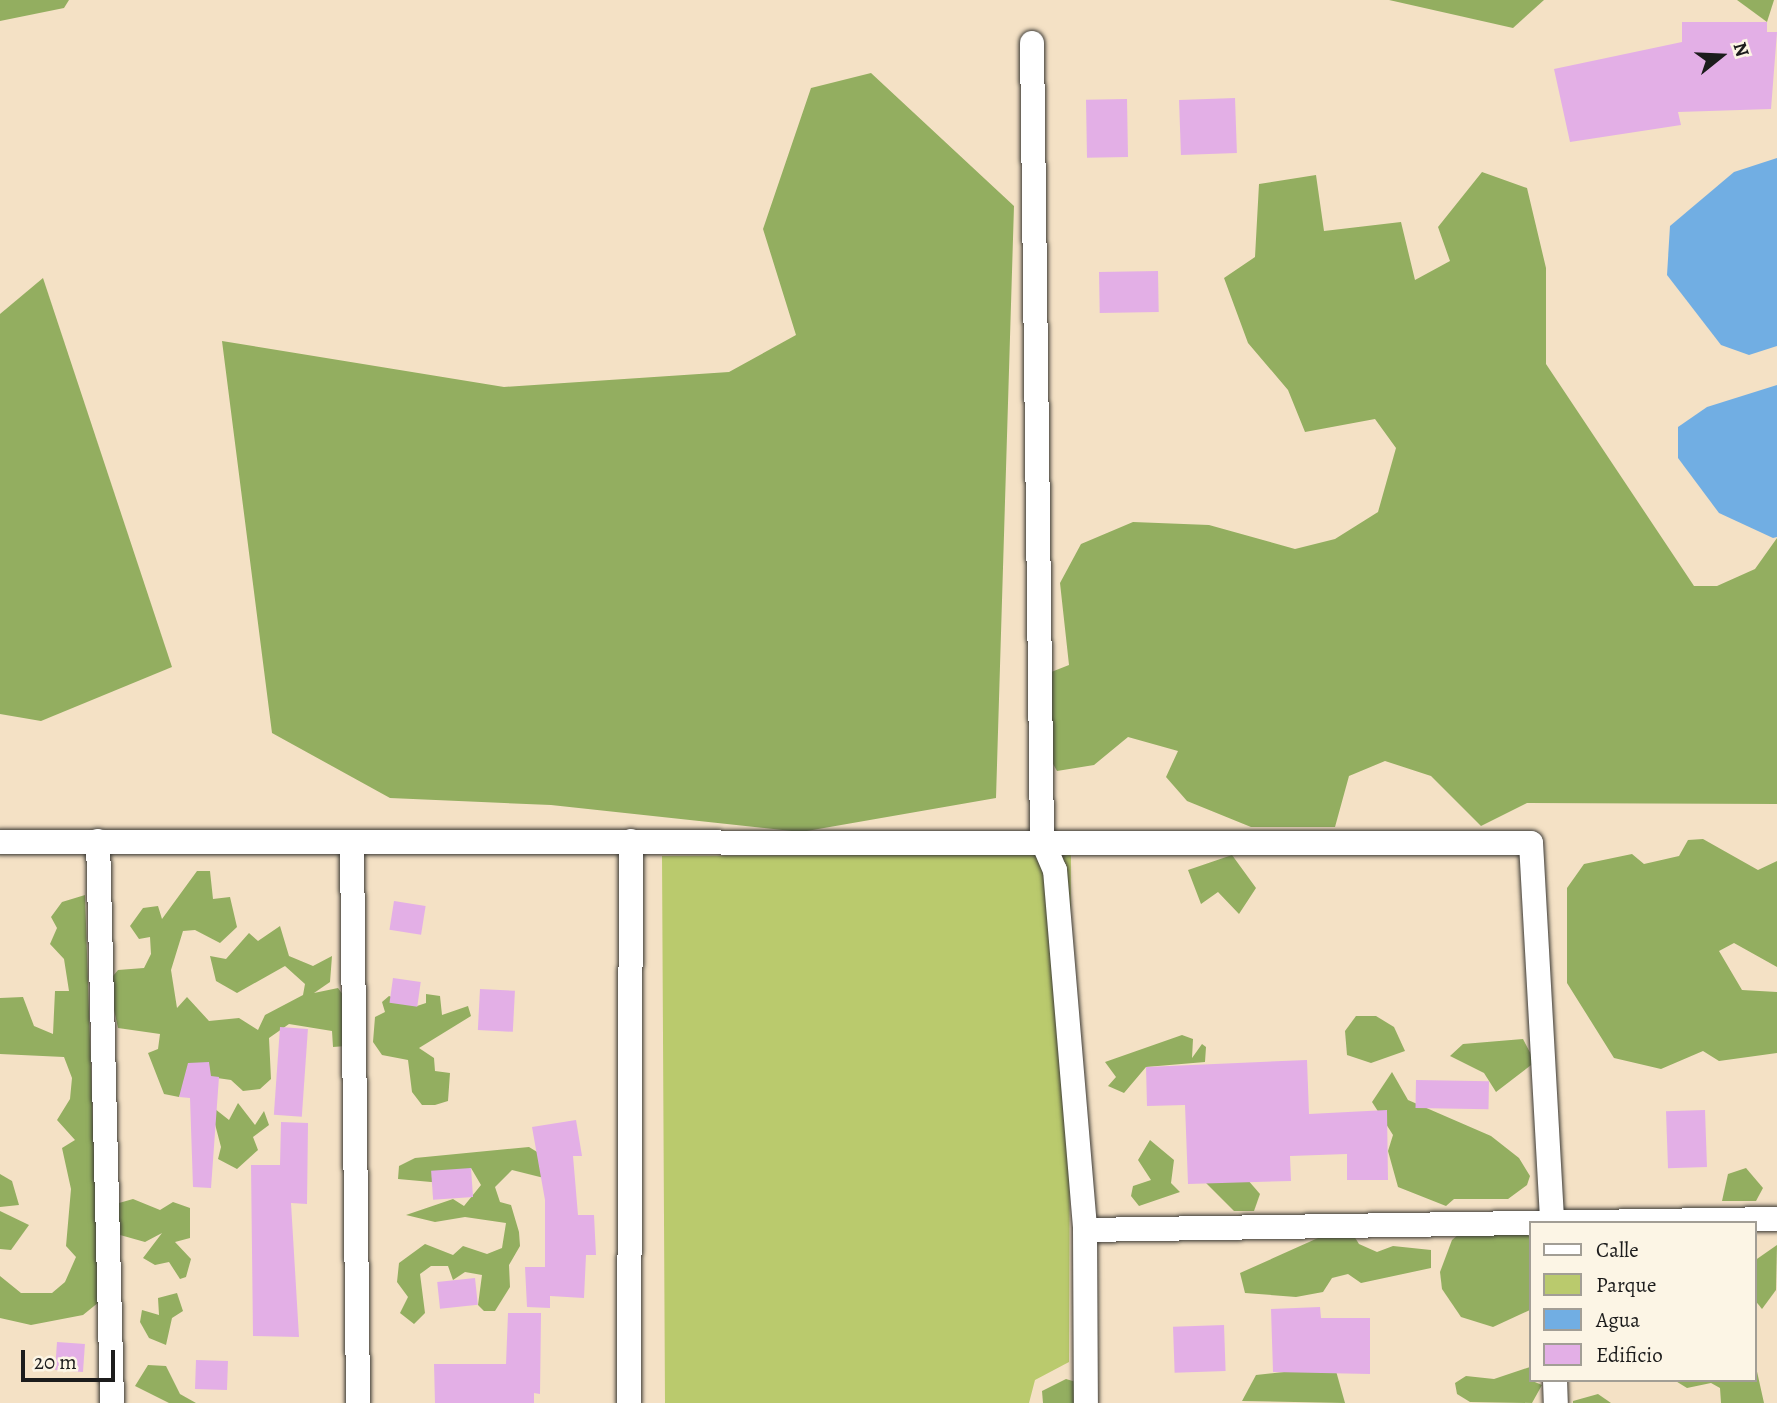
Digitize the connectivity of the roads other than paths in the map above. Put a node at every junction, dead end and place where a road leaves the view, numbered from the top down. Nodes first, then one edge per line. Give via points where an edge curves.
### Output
1 (1032, 43) dead end
2 (1042, 840) junction
3 (98, 841) junction
4 (631, 841) junction
5 (0, 842) edge
6 (352, 845) junction
7 (1777, 1219) edge
8 (1552, 1221) edge
9 (1627, 1221) edge
10 (1528, 1222) edge
11 (1085, 1230) junction
12 (1555, 1382) edge
13 (112, 1403) edge
14 (358, 1403) edge
15 (629, 1403) edge
16 (1086, 1403) edge
17 (1556, 1403) edge

1 - 2 street
2 - 4 street
2 - 8 street via 1531,843
2 - 11 street via 1055,870
3 - 5 street
3 - 6 street
3 - 13 street
4 - 6 street
4 - 15 street
6 - 14 street
7 - 9 street
10 - 11 street
11 - 16 street
12 - 17 street

